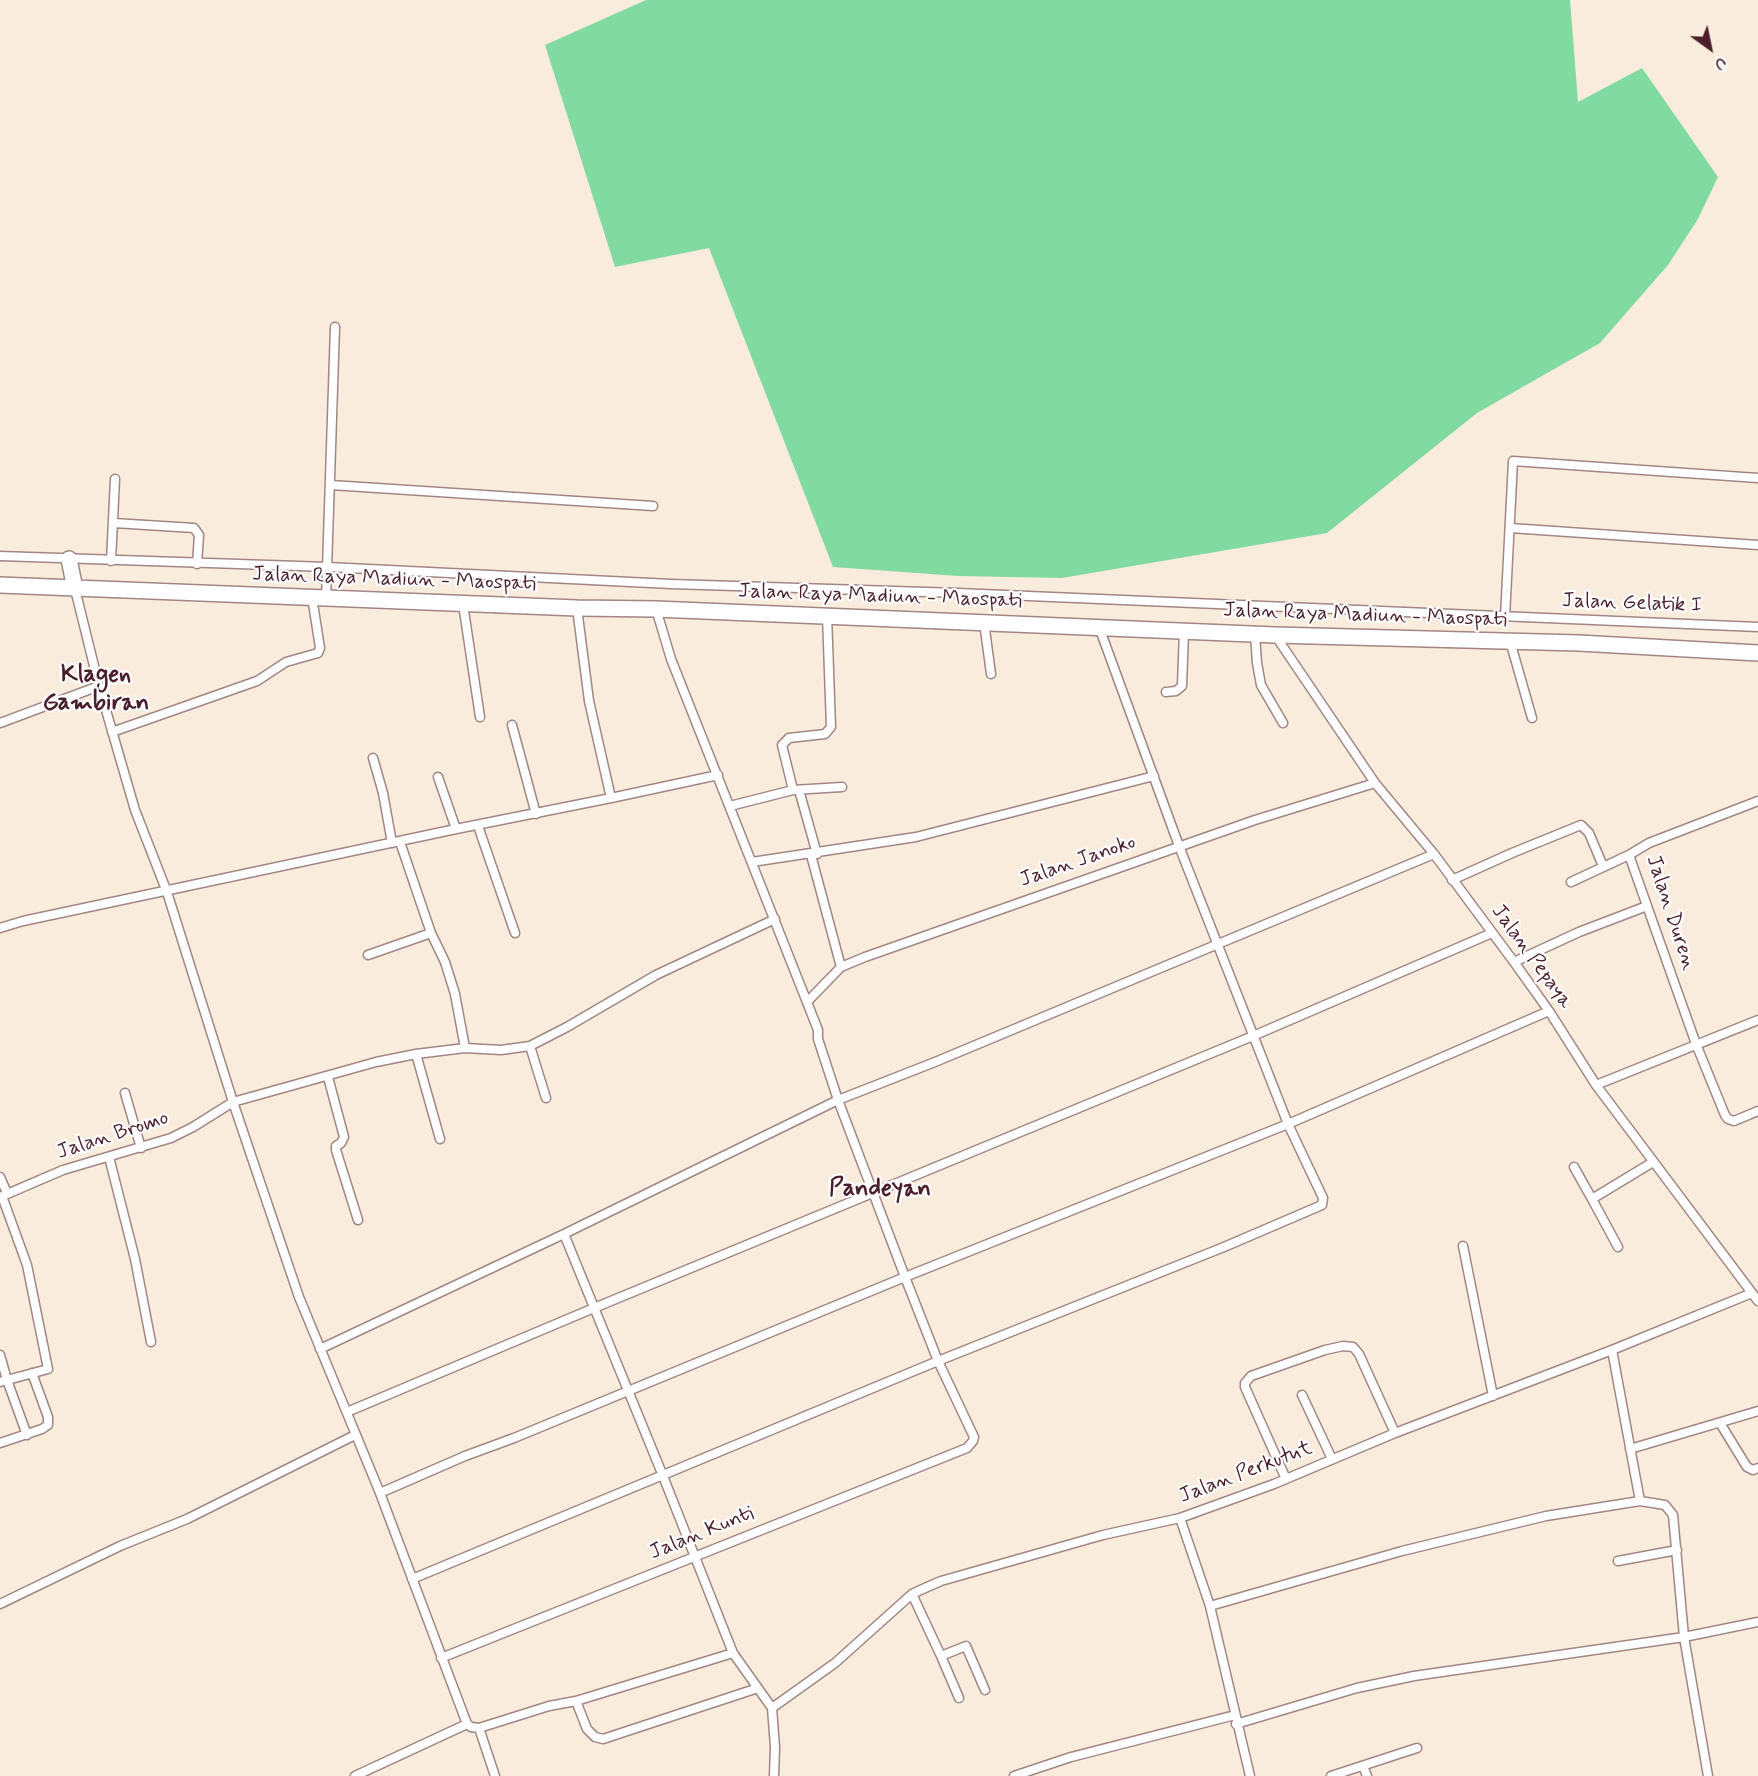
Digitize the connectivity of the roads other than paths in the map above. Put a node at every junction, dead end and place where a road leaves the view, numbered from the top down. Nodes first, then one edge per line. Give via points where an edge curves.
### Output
1 (335, 327) dead end
2 (1758, 478) edge
3 (116, 479) dead end
4 (331, 485) junction
5 (653, 506) dead end
6 (114, 523) junction
7 (1510, 528) junction
8 (1758, 545) edge
9 (0, 556) edge
10 (69, 559) junction
11 (111, 561) junction
12 (197, 564) junction
13 (328, 567) junction
14 (0, 585) edge
15 (75, 589) junction
16 (319, 598) junction
17 (463, 604) junction
18 (577, 608) junction
19 (656, 609) junction
20 (827, 615) junction
21 (1505, 617) junction
22 (984, 622) junction
23 (1099, 627) junction
24 (1758, 627) edge
25 (1184, 631) junction
26 (1255, 634) junction
27 (1275, 635) junction
28 (1510, 641) junction
29 (1758, 653) edge
30 (991, 674) dead end
31 (99, 686) junction
32 (1166, 692) dead end
33 (480, 717) dead end
34 (1532, 718) dead end
35 (0, 723) edge
36 (1283, 723) dead end
37 (512, 725) dead end
38 (112, 732) junction
39 (373, 758) dead end
40 (717, 775) junction
41 (1154, 776) junction
42 (438, 777) dead end
43 (1375, 783) junction
44 (842, 787) dead end
45 (796, 790) junction
46 (611, 798) junction
47 (1758, 801) edge
48 (730, 806) junction
49 (536, 814) junction
50 (478, 826) junction
51 (456, 829) junction
52 (396, 842) junction
53 (1179, 846) junction
54 (814, 854) junction
55 (1434, 854) junction
56 (1629, 855) junction
57 (752, 862) junction
58 (1603, 866) junction
59 (1452, 880) junction
60 (1571, 882) dead end
61 (167, 892) junction
62 (1647, 906) junction
63 (775, 919) junction
64 (0, 928) edge
65 (431, 933) junction
66 (515, 933) dead end
67 (1492, 933) junction
68 (1217, 944) junction
69 (368, 955) dead end
70 (1514, 962) junction
71 (841, 967) junction
72 (807, 1002) junction
73 (1549, 1011) junction
74 (1758, 1020) edge
75 (1253, 1036) junction
76 (1696, 1044) junction
77 (530, 1046) junction
78 (465, 1048) junction
79 (416, 1054) junction
80 (328, 1077) junction
81 (1596, 1085) junction
82 (125, 1093) dead end
83 (546, 1098) dead end
84 (838, 1100) junction
85 (233, 1102) junction
86 (1758, 1111) edge
87 (1288, 1124) junction
88 (440, 1138) dead end
89 (141, 1148) junction
90 (109, 1157) junction
91 (1653, 1162) junction
92 (1574, 1167) dead end
93 (0, 1177) edge
94 (874, 1193) junction
95 (3, 1195) edge
96 (1592, 1199) junction
97 (358, 1220) dead end
98 (564, 1234) junction
99 (1463, 1246) dead end
100 (1617, 1248) dead end
101 (905, 1277) junction
102 (1755, 1297) edge
103 (594, 1308) junction
104 (151, 1342) dead end
105 (320, 1349) junction
106 (1612, 1350) junction
107 (0, 1355) edge
108 (938, 1361) junction
109 (32, 1373) junction
110 (3, 1381) edge
111 (628, 1392) junction
112 (1302, 1395) dead end
113 (1493, 1396) junction
114 (1758, 1411) edge
115 (347, 1412) junction
116 (1720, 1423) junction
117 (1395, 1433) junction
118 (27, 1435) junction
119 (356, 1435) junction
120 (0, 1443) edge
121 (1630, 1449) junction
122 (1332, 1459) junction
123 (1758, 1468) edge
124 (663, 1476) junction
125 (1286, 1479) junction
126 (380, 1493) junction
127 (1640, 1501) junction
128 (1180, 1518) junction
129 (1677, 1550) junction
130 (695, 1556) junction
131 (1618, 1561) dead end
132 (412, 1579) junction
133 (912, 1594) junction
134 (0, 1604) edge
135 (1210, 1606) junction
136 (1758, 1622) edge
137 (1684, 1637) junction
138 (733, 1653) junction
139 (941, 1656) junction
140 (441, 1658) junction
141 (758, 1688) junction
142 (985, 1690) dead end
143 (959, 1698) dead end
144 (576, 1701) junction
145 (772, 1708) junction
146 (1236, 1720) junction
147 (467, 1724) junction
148 (479, 1728) junction
149 (1417, 1748) dead end
150 (1363, 1766) junction
151 (355, 1776) edge
152 (495, 1776) edge
153 (774, 1776) edge
154 (1014, 1776) edge
155 (1250, 1776) edge
156 (1331, 1776) edge
157 (1367, 1776) edge
158 (1708, 1776) edge

1 - 4 street
2 - 7 street via 1513,461
3 - 6 street
4 - 5 street
4 - 13 street
6 - 11 street
6 - 12 street via 194,528 199,535
7 - 8 street
7 - 21 street
9 - 10 street, Jalan Gelatik I
10 - 11 street, Jalan Gelatik I
10 - 15 highway
11 - 12 street, Jalan Gelatik I
12 - 13 street, Jalan Gelatik I
13 - 16 street
13 - 21 street, Jalan Gelatik I
14 - 15 highway, Jalan Raya Madiun - Maospati
15 - 16 highway, Jalan Raya Madiun - Maospati
15 - 31 street
16 - 17 highway, Jalan Raya Madiun - Maospati
16 - 38 street via 318,653 286,662 257,681
17 - 18 highway, Jalan Raya Madiun - Maospati
17 - 33 street
18 - 19 highway, Jalan Raya Madiun - Maospati
18 - 46 street via 589,701
19 - 20 highway, Jalan Raya Madiun - Maospati
19 - 40 street via 671,659
20 - 22 highway, Jalan Raya Madiun - Maospati
20 - 45 street via 831,727 825,734 789,738 782,746
21 - 24 street, Jalan Gelatik I
22 - 23 highway, Jalan Raya Madiun - Maospati
22 - 30 street
23 - 25 highway, Jalan Raya Madiun - Maospati
23 - 41 street
25 - 26 highway, Jalan Raya Madiun - Maospati
25 - 32 street via 1182,686
26 - 27 highway, Jalan Raya Madiun - Maospati
26 - 36 street via 1261,685
27 - 28 highway, Jalan Raya Madiun - Maospati
27 - 43 street, Jalan Pepaya
28 - 29 highway, Jalan Raya Madiun - Maospati
28 - 34 street
31 - 35 street
31 - 38 street
37 - 49 street
38 - 61 street via 135,810
39 - 52 street
40 - 46 street
40 - 48 street
41 - 53 street
41 - 54 street via 916,837
42 - 51 street
43 - 53 street, Jalan Janoko
43 - 55 street, Jalan Pepaya
44 - 45 street
45 - 48 street
45 - 54 street
46 - 49 street
47 - 56 street, Jalan Duren via 1649,843
48 - 57 street
49 - 50 street
50 - 51 street
50 - 66 street
51 - 52 street
52 - 61 street
52 - 65 street
53 - 68 street
53 - 71 street, Jalan Janoko
54 - 57 street
54 - 71 street
55 - 59 street, Jalan Pepaya
55 - 68 street
56 - 58 street
56 - 62 street, Jalan Duren
57 - 63 street
58 - 59 street via 1589,832 1581,825
58 - 60 street
59 - 67 street, Jalan Pepaya
61 - 64 street
61 - 85 street
62 - 70 street
62 - 76 street, Jalan Duren
63 - 72 street
63 - 77 street via 656,975
65 - 69 street
65 - 78 street via 455,994
67 - 70 street, Jalan Pepaya
67 - 75 street
68 - 75 street
68 - 84 street
70 - 73 street, Jalan Pepaya
71 - 72 street, Jalan Janoko
72 - 84 street
73 - 81 street, Jalan Pepaya
73 - 87 street
74 - 76 street
75 - 87 street
75 - 94 street
76 - 81 street
76 - 86 street, Jalan Duren via 1728,1119
77 - 78 street, Jalan Bromo via 513,1050
77 - 83 street
78 - 79 street, Jalan Bromo
79 - 80 street, Jalan Bromo
79 - 88 street
80 - 85 street, Jalan Bromo
80 - 97 street via 344,1137 336,1150
81 - 91 street, Jalan Pepaya
82 - 89 street
84 - 94 street
84 - 98 street
85 - 89 street, Jalan Bromo via 194,1127
85 - 105 street via 298,1297
87 - 101 street
87 - 108 street via 1321,1191 1322,1205
89 - 90 street, Jalan Bromo
90 - 95 street, Jalan Bromo via 63,1170
90 - 104 street
91 - 96 street
91 - 102 street, Jalan Pepaya
92 - 96 street
93 - 95 street
94 - 101 street
94 - 103 street
95 - 109 street via 27,1265 48,1369
96 - 100 street
98 - 103 street
98 - 105 street
99 - 113 street
101 - 108 street
101 - 111 street
102 - 106 street, Jalan Perkutut
103 - 111 street
103 - 115 street
105 - 115 street
106 - 113 street, Jalan Perkutut
106 - 121 street
107 - 110 street
108 - 124 street
108 - 130 street, Jalan Kunti via 974,1437 967,1448
109 - 110 street
109 - 118 street via 49,1422
110 - 118 street
111 - 124 street
111 - 126 street
112 - 122 street
113 - 117 street, Jalan Perkutut
114 - 116 street
115 - 119 street
116 - 121 street
116 - 123 street via 1747,1467
117 - 122 street, Jalan Perkutut
117 - 125 street via 1353,1347 1325,1350 1251,1376 1245,1387
118 - 120 street
119 - 126 street
119 - 134 street via 187,1519 120,1546
121 - 127 street
122 - 125 street, Jalan Perkutut
124 - 130 street
124 - 132 street
125 - 128 street, Jalan Perkutut
126 - 132 street
127 - 129 street via 1661,1504 1670,1510
127 - 135 street via 1546,1516 1402,1551
128 - 133 street, Jalan Perkutut via 941,1581
128 - 135 street
129 - 131 street
129 - 137 street
130 - 138 street
130 - 140 street, Jalan Kunti
132 - 140 street
133 - 139 street
133 - 145 street, Jalan Perkutut via 835,1663
135 - 146 street
136 - 137 street
137 - 146 street via 1414,1676
137 - 158 street
138 - 141 street
138 - 144 street
139 - 142 street via 966,1646
139 - 143 street
140 - 147 street
141 - 144 street via 603,1739 587,1729
141 - 145 street
144 - 148 street
145 - 153 street
146 - 154 street via 1071,1757
146 - 155 street
147 - 148 street
147 - 151 street
148 - 152 street
149 - 150 street
150 - 156 street
150 - 157 street

